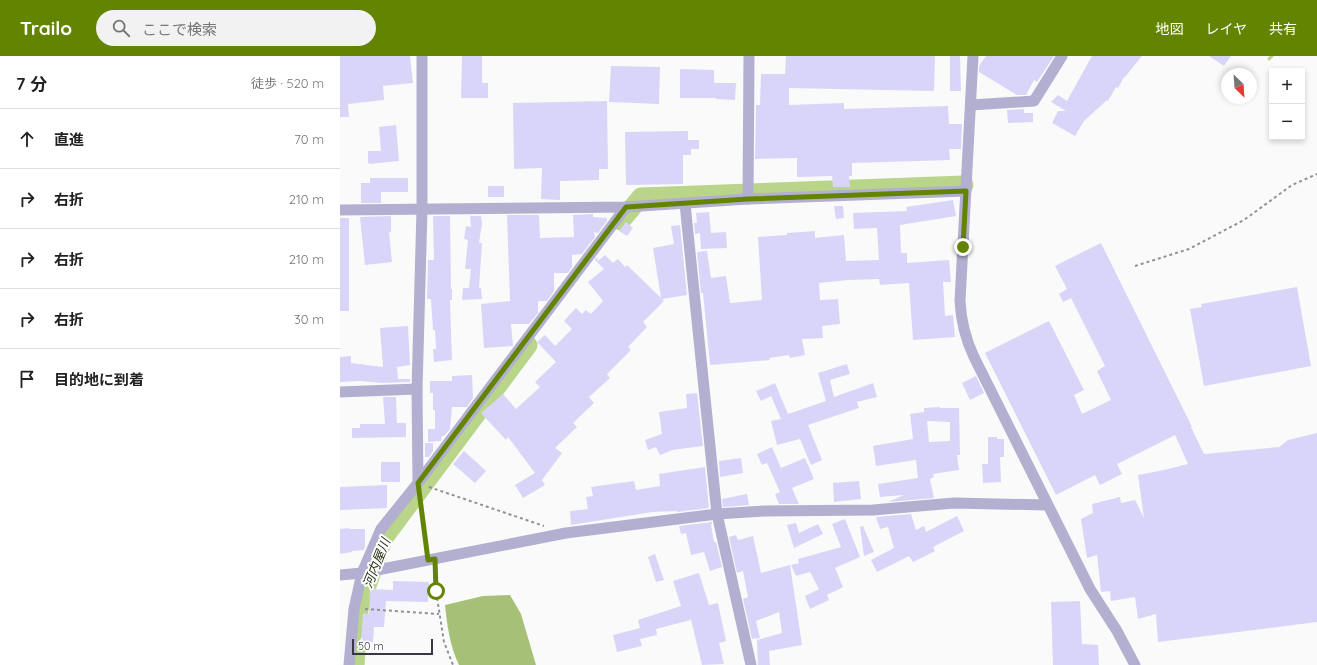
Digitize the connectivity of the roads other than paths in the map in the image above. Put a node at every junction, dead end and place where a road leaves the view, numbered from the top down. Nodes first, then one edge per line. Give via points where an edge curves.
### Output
1 (422, 56) edge
2 (749, 56) edge
3 (973, 56) edge
4 (1062, 56) edge
5 (971, 105) junction
6 (966, 191) junction
7 (748, 199) junction
8 (685, 204) junction
9 (626, 207) junction
10 (340, 210) edge
11 (422, 210) junction
12 (417, 389) junction
13 (340, 392) edge
14 (418, 483) junction
15 (1047, 505) junction
16 (717, 514) junction
17 (362, 574) junction
18 (340, 575) edge
19 (349, 665) edge
20 (751, 665) edge
21 (1135, 665) edge

1 - 11 street
2 - 7 street
3 - 5 street
4 - 5 street via 1034,101
5 - 6 street
6 - 7 street
6 - 15 street via 960,301 965,334
7 - 8 street
8 - 9 street
8 - 16 street
9 - 11 street
9 - 14 street
10 - 11 street
11 - 12 street
12 - 13 street
12 - 14 street
14 - 17 street via 381,530
15 - 16 street via 954,502 873,510
15 - 21 street via 1090,589
16 - 17 street via 566,533
16 - 20 street
17 - 18 street
17 - 19 street via 354,609

